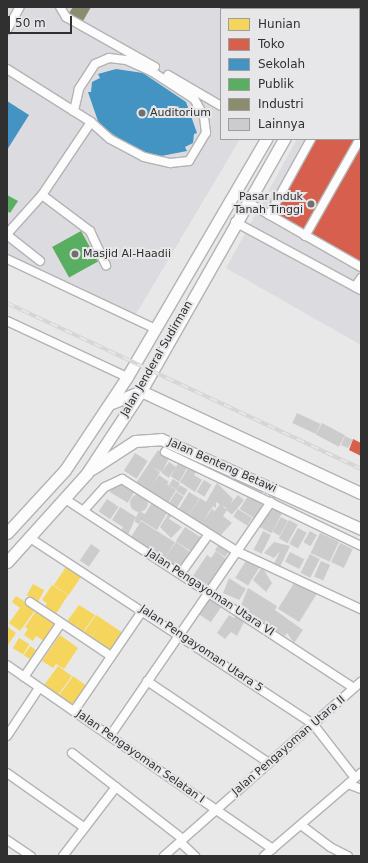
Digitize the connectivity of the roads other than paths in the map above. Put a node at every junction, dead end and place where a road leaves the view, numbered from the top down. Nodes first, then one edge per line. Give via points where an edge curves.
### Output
1 (20, 7) edge
2 (60, 7) edge
3 (7, 30) edge
4 (7, 69) edge
5 (220, 105) edge
6 (74, 111) junction
7 (91, 122) junction
8 (265, 140) edge
9 (283, 140) edge
10 (310, 140) edge
11 (359, 140) edge
12 (42, 195) junction
13 (247, 202) junction
14 (269, 215) junction
15 (235, 222) junction
16 (7, 234) edge
17 (305, 236) junction
18 (7, 259) edge
19 (40, 261) dead end
20 (106, 265) dead end
21 (361, 267) edge
22 (361, 278) edge
23 (358, 288) edge
24 (7, 320) edge
25 (156, 329) junction
26 (127, 377) junction
27 (140, 391) junction
28 (109, 404) junction
29 (79, 449) junction
30 (165, 452) dead end
31 (95, 460) junction
32 (86, 473) junction
33 (361, 493) edge
34 (65, 499) junction
35 (271, 502) junction
36 (84, 510) junction
37 (361, 529) edge
38 (7, 533) edge
39 (209, 534) junction
40 (30, 538) junction
41 (361, 546) edge
42 (238, 552) junction
43 (7, 562) edge
44 (181, 573) junction
45 (211, 592) junction
46 (30, 602) dead end
47 (361, 609) edge
48 (143, 610) junction
49 (61, 623) junction
50 (179, 634) junction
51 (111, 656) junction
52 (7, 665) edge
53 (24, 677) junction
54 (147, 681) junction
55 (361, 682) edge
56 (40, 688) junction
57 (354, 688) junction
58 (74, 711) junction
59 (313, 724) junction
60 (8, 733) edge
61 (110, 736) junction
62 (72, 753) dead end
63 (269, 763) junction
64 (7, 773) edge
65 (354, 778) edge
66 (116, 787) junction
67 (361, 789) edge
68 (216, 809) junction
69 (300, 825) junction
70 (85, 828) junction
71 (7, 840) edge
72 (182, 840) junction
73 (273, 849) junction
74 (31, 856) edge
75 (63, 856) edge
76 (164, 856) edge
77 (195, 856) edge
78 (264, 856) edge
79 (348, 856) edge

1 - 3 street
2 - 5 street via 66,17
4 - 6 street
6 - 7 street
6 - 7 street via 79,89 95,64 109,58 126,60 151,70 194,98 204,116 206,132 189,161 170,163 144,157 110,139
7 - 12 street
8 - 25 main road, Jalan Jenderal Sudirman
9 - 13 main road, Jalan Jenderal Sudirman
10 - 14 street
11 - 17 street
12 - 16 street
12 - 20 street via 90,231
13 - 14 street
13 - 15 main road, Jalan Jenderal Sudirman
14 - 17 street
15 - 23 street
15 - 27 main road, Jalan Jenderal Sudirman
16 - 19 street
17 - 21 street
18 - 25 street
22 - 23 street
24 - 26 street
25 - 26 main road, Jalan Jenderal Sudirman
26 - 28 main road, Jalan Jenderal Sudirman
27 - 28 main road
27 - 31 main road, Jalan Jenderal Sudirman
27 - 33 main road
28 - 29 main road, Jalan Jenderal Sudirman
29 - 31 main road
29 - 38 main road, Jalan Jenderal Sudirman via 38,503
30 - 35 street
31 - 32 main road, Jalan Jenderal Sudirman
32 - 34 main road, Jalan Jenderal Sudirman
32 - 37 main road, Jalan Benteng Betawi via 135,441 161,438
34 - 36 street, Jalan Pengayoman Utara VI
34 - 40 main road, Jalan Jenderal Sudirman
35 - 41 street
35 - 42 street
36 - 39 street via 114,480 129,483
36 - 44 street, Jalan Pengayoman Utara VI
39 - 42 street
39 - 44 street
40 - 43 main road, Jalan Jenderal Sudirman
40 - 48 street, Jalan Pengayoman Utara 5
42 - 45 street
42 - 47 street
44 - 45 street, Jalan Pengayoman Utara VI
45 - 50 street
45 - 57 street, Jalan Pengayoman Utara VI
46 - 49 street
48 - 50 street, Jalan Pengayoman Utara 5
48 - 51 street
49 - 51 street
49 - 53 street
50 - 54 street
50 - 59 street, Jalan Pengayoman Utara 5
51 - 58 street
52 - 53 street, Jalan Pengayoman Selatan I
53 - 56 street, Jalan Pengayoman Selatan I
54 - 61 street
54 - 63 street
55 - 57 street, Jalan Pengayoman Utara II
56 - 58 street, Jalan Pengayoman Selatan I
56 - 60 street
57 - 59 street, Jalan Pengayoman Utara II
58 - 61 street, Jalan Pengayoman Selatan I
59 - 63 street, Jalan Pengayoman Utara II
59 - 65 street, Jalan Pengayoman Utara 5
61 - 68 street, Jalan Pengayoman Selatan I
62 - 66 street
63 - 68 street, Jalan Pengayoman Utara II
64 - 70 street
65 - 67 street
65 - 69 street
66 - 70 street
66 - 72 street
68 - 72 street, Jalan Pengayoman Utara II
68 - 73 street, Jalan Pengayoman Selatan I
69 - 73 street
69 - 79 street via 330,847
70 - 75 street
71 - 74 street
72 - 76 street, Jalan Pengayoman Utara II
72 - 77 street
73 - 78 street

